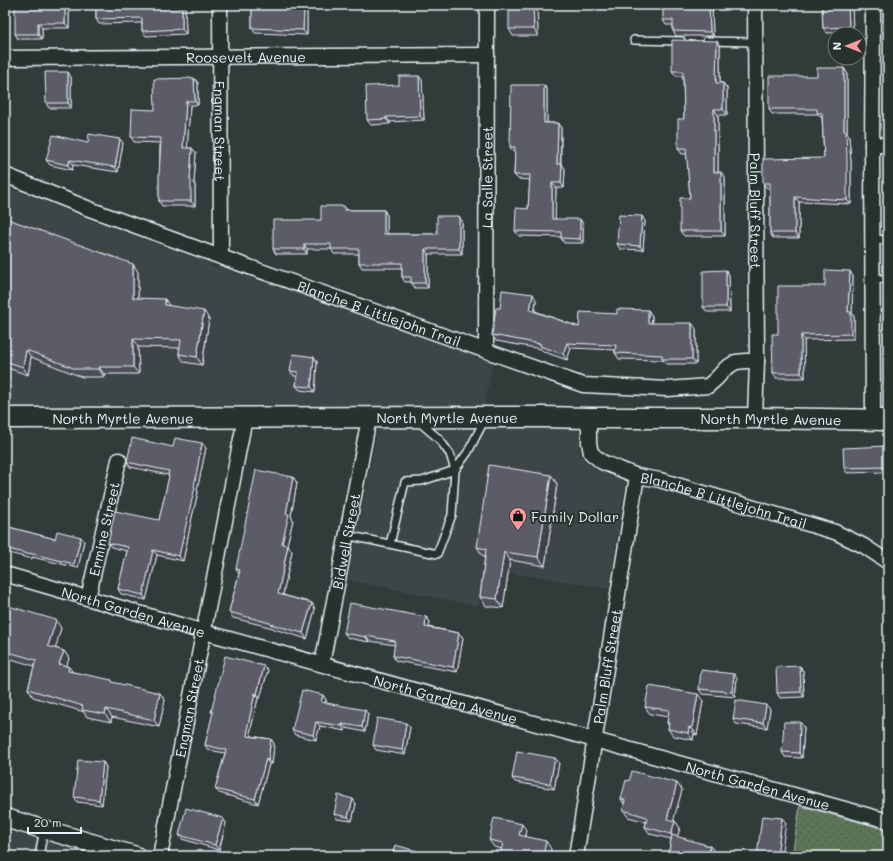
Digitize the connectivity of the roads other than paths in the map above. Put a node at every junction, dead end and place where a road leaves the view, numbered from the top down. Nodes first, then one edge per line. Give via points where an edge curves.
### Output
1 (220, 5) edge
2 (487, 5) edge
3 (755, 5) edge
4 (872, 5) edge
5 (634, 40) dead end
6 (687, 41) edge
7 (702, 41) edge
8 (755, 42) junction
9 (487, 55) junction
10 (220, 57) junction
11 (5, 58) edge
12 (872, 145) junction
13 (888, 145) edge
14 (5, 176) edge
15 (873, 240) junction
16 (888, 240) edge
17 (222, 258) junction
18 (873, 279) junction
19 (888, 279) edge
20 (486, 350) junction
21 (757, 361) junction
22 (413, 417) junction
23 (486, 417) junction
24 (5, 418) edge
25 (245, 418) junction
26 (369, 418) junction
27 (589, 418) junction
28 (755, 418) junction
29 (881, 420) edge
30 (119, 460) dead end
31 (455, 470) junction
32 (637, 476) junction
33 (346, 535) junction
34 (390, 544) junction
35 (888, 562) edge
36 (5, 574) edge
37 (88, 598) junction
38 (204, 632) junction
39 (322, 664) junction
40 (594, 740) junction
41 (5, 818) edge
42 (888, 821) edge
43 (44, 829) junction
44 (38, 856) edge
45 (136, 856) edge
46 (160, 856) edge
47 (576, 856) edge

1 - 10 street, Engman Street
2 - 9 street, La Salle Street
3 - 8 street, Palm Bluff Street
4 - 12 street
5 - 6 lane
7 - 8 lane
8 - 21 street, Palm Bluff Street
9 - 10 street, Roosevelt Avenue
9 - 20 street, La Salle Street
10 - 11 street, Roosevelt Avenue
10 - 17 street, Engman Street
12 - 13 street
12 - 15 street
14 - 17 street, Blanche B Littlejohn Trail
15 - 16 lane
15 - 18 street
17 - 20 street, Blanche B Littlejohn Trail
18 - 19 lane
18 - 29 street
20 - 21 street, Blanche B Littlejohn Trail via 583,385 668,389 708,386 736,362
21 - 28 street, Palm Bluff Street
22 - 23 main road, North Myrtle Avenue
22 - 26 main road, North Myrtle Avenue
22 - 31 lane via 439,439 450,454
23 - 27 main road, North Myrtle Avenue
23 - 31 lane via 468,452
24 - 25 main road, North Myrtle Avenue
25 - 26 main road, North Myrtle Avenue
25 - 38 street, Engman Street
26 - 33 street, Bidwell Street
27 - 28 main road, North Myrtle Avenue
27 - 32 street, Blanche B Littlejohn Trail via 591,453 602,462
28 - 29 main road, North Myrtle Avenue
30 - 37 street, Ermine Street
31 - 34 lane via 422,482 405,482
31 - 34 lane via 452,515 437,554
32 - 35 street, Blanche B Littlejohn Trail via 660,480 835,532 864,546
32 - 40 street, Palm Bluff Street
33 - 34 lane
33 - 39 street, Bidwell Street
36 - 37 street, North Garden Avenue
37 - 38 street, North Garden Avenue
38 - 39 street, North Garden Avenue
38 - 46 street, Engman Street
39 - 40 street, North Garden Avenue
40 - 42 street, North Garden Avenue
40 - 47 street, Palm Bluff Street
41 - 43 street
43 - 44 lane
43 - 45 street

